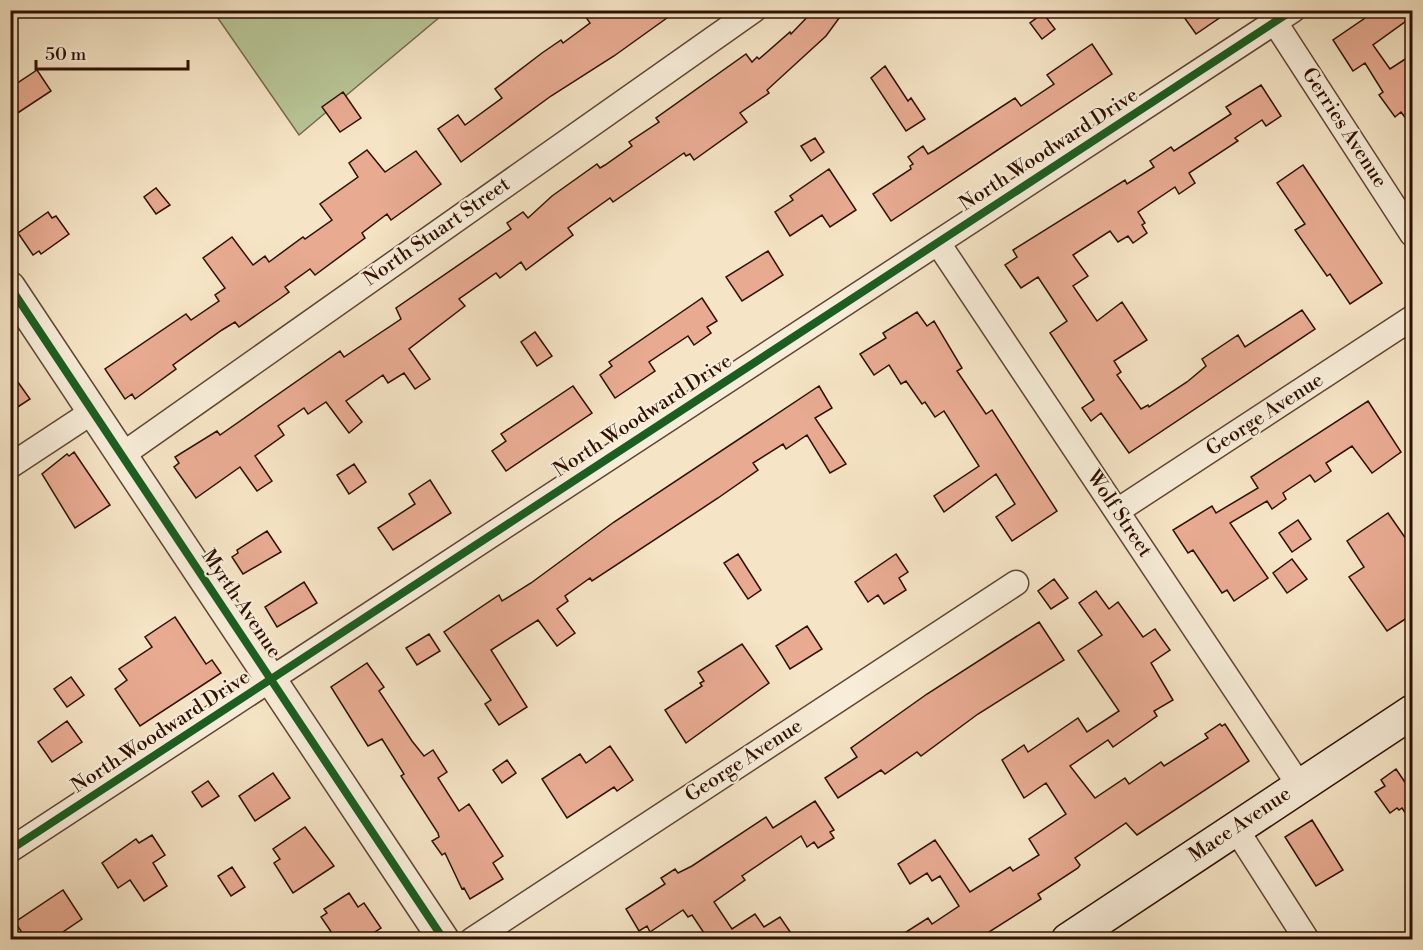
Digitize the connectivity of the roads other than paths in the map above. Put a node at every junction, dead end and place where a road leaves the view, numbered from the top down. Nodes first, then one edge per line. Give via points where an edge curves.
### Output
1 (754, 10) edge
2 (1278, 14) edge
3 (1413, 234) edge
4 (938, 243) junction
5 (10, 287) edge
6 (1413, 318) edge
7 (92, 412) junction
8 (122, 455) junction
9 (10, 466) edge
10 (1117, 511) junction
11 (1016, 583) dead end
12 (270, 679) junction
13 (1413, 712) edge
14 (1299, 785) junction
15 (1236, 829) junction
16 (10, 850) edge
17 (444, 939) edge
18 (472, 939) edge
19 (1068, 939) edge
20 (1307, 939) edge

1 - 8 street, North Stuart Street
2 - 3 street, Gerries Avenue
2 - 4 street, North Woodward Drive
4 - 10 street, Wolf Street
4 - 12 street, North Woodward Drive
5 - 7 street, Myrth Avenue
6 - 10 street, George Avenue
7 - 8 street, Myrth Avenue
7 - 9 street
8 - 12 street, Myrth Avenue
10 - 14 street, Wolf Street
11 - 18 street, George Avenue
12 - 16 street, North Woodward Drive
12 - 17 street, Myrth Avenue
13 - 14 main road, Mace Avenue
14 - 15 main road, Mace Avenue
15 - 19 main road, Mace Avenue
15 - 20 street

